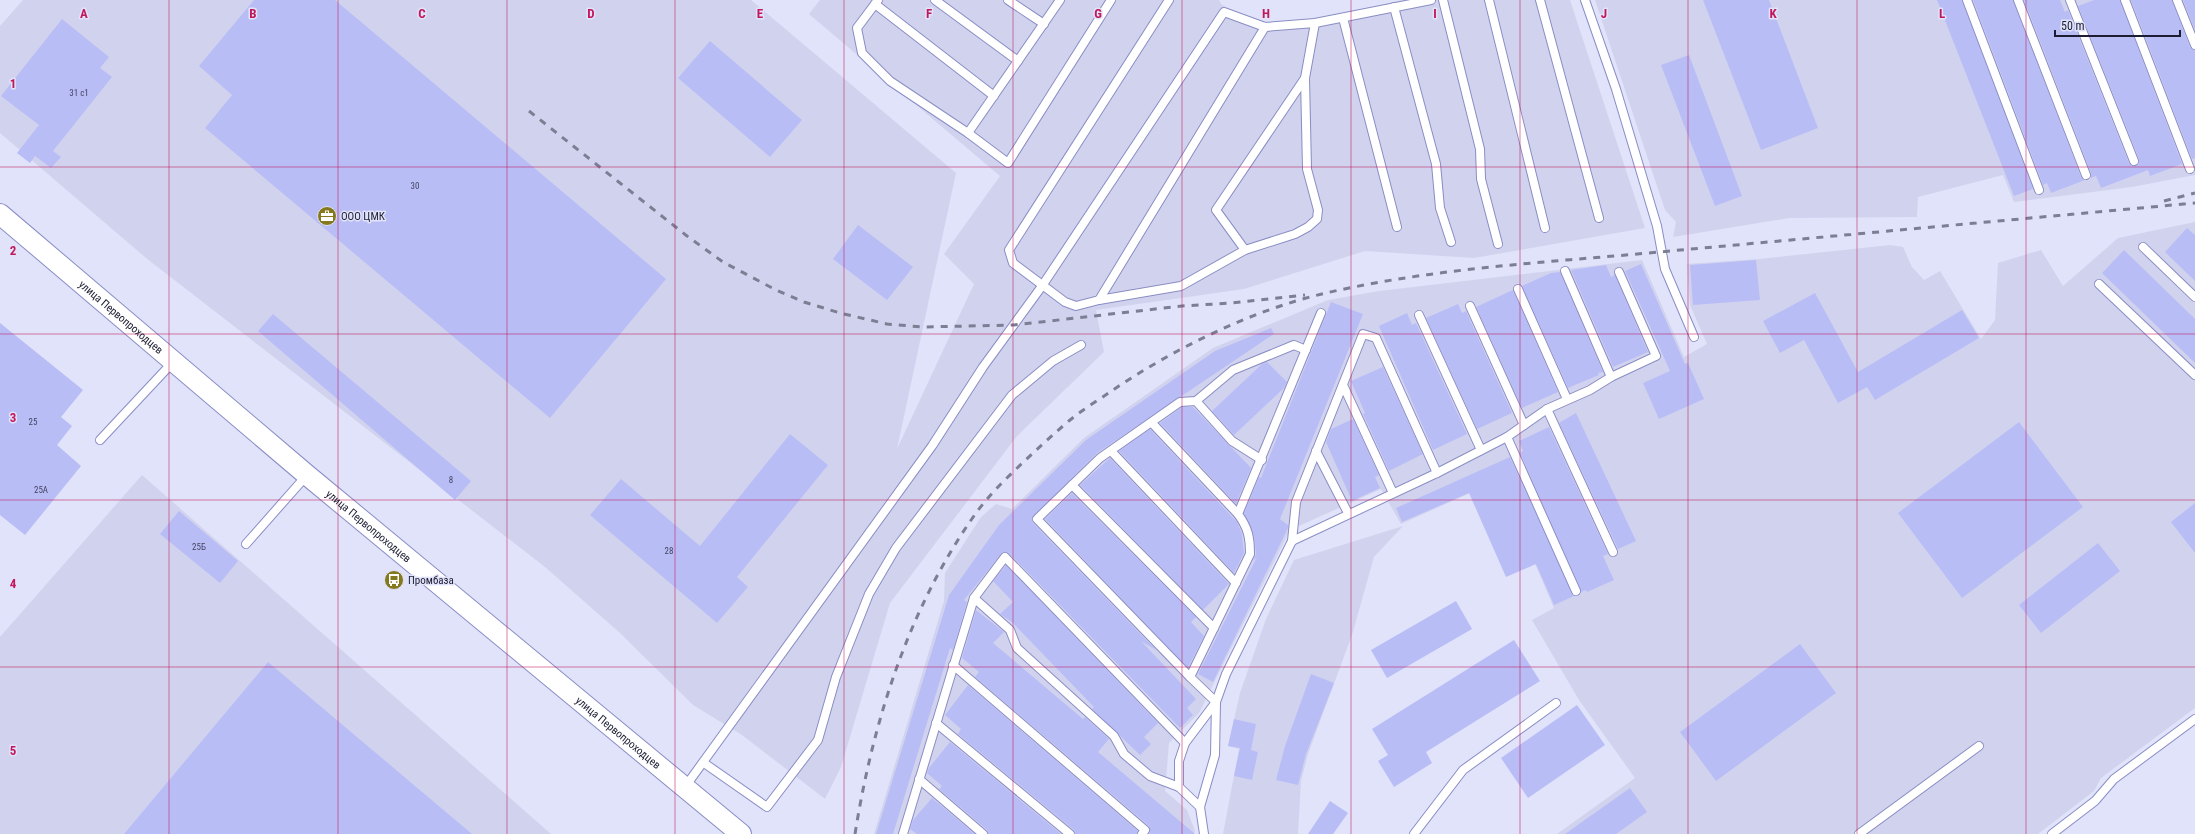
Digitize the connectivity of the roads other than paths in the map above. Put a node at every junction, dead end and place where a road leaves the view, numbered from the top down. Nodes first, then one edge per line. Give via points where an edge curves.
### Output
1 (935, 0) edge
2 (1008, 0) edge
3 (1060, 0) edge
4 (1111, 0) edge
5 (1169, 0) edge
6 (1431, 0) edge
7 (1443, 0) edge
8 (1489, 0) edge
9 (1540, 0) edge
10 (1585, 0) edge
11 (1966, 0) edge
12 (2018, 0) edge
13 (2125, 0) edge
14 (2177, 0) edge
15 (2072, 1) edge
16 (877, 2) edge
17 (1394, 7) junction
18 (1343, 18) junction
19 (1315, 23) junction
20 (1044, 24) junction
21 (1265, 27) junction
22 (2195, 45) edge
23 (1018, 61) junction
24 (1306, 78) junction
25 (994, 96) junction
26 (968, 133) junction
27 (2134, 161) dead end
28 (2190, 169) dead end
29 (2086, 175) dead end
30 (2039, 190) dead end
31 (0, 214) edge
32 (1599, 218) dead end
33 (1397, 227) dead end
34 (1545, 228) dead end
35 (1451, 242) dead end
36 (1498, 244) dead end
37 (2143, 247) dead end
38 (1245, 250) junction
39 (1565, 271) dead end
40 (1619, 272) dead end
41 (2099, 284) dead end
42 (1042, 286) junction
43 (1518, 288) dead end
44 (2195, 297) edge
45 (1099, 300) junction
46 (1470, 306) dead end
47 (1321, 313) dead end
48 (1419, 315) dead end
49 (1694, 337) dead end
50 (1081, 344) dead end
51 (1306, 350) junction
52 (173, 362) junction
53 (2195, 375) edge
54 (1611, 377) junction
55 (1343, 385) junction
56 (1567, 399) junction
57 (1196, 401) junction
58 (1547, 409) junction
59 (1152, 423) junction
60 (1524, 425) junction
61 (1507, 437) junction
62 (100, 440) dead end
63 (1481, 450) junction
64 (1110, 451) junction
65 (1316, 451) junction
66 (1262, 460) junction
67 (1438, 473) junction
68 (307, 475) junction
69 (1072, 484) junction
70 (1393, 493) junction
71 (1348, 513) junction
72 (1238, 514) junction
73 (1292, 541) junction
74 (246, 544) dead end
75 (1613, 552) dead end
76 (1236, 583) junction
77 (1576, 591) dead end
78 (974, 598) junction
79 (1214, 628) junction
80 (953, 665) junction
81 (1190, 677) junction
82 (1216, 702) junction
83 (1556, 703) dead end
84 (2195, 719) edge
85 (936, 723) junction
86 (1185, 743) junction
87 (1979, 746) dead end
88 (704, 763) junction
89 (919, 779) junction
90 (685, 787) junction
91 (1179, 787) junction
92 (1200, 807) junction
93 (735, 832) edge
94 (903, 834) edge
95 (983, 834) edge
96 (1070, 834) edge
97 (1142, 834) edge
98 (1204, 834) edge
99 (1414, 834) edge
100 (1859, 834) edge
101 (2052, 834) edge

1 - 23 lane
2 - 20 lane
3 - 20 lane
4 - 26 lane via 1008,163
5 - 42 lane via 1009,250 1013,263
6 - 17 lane
7 - 36 lane via 1480,149 1481,180
8 - 34 lane
9 - 32 lane
10 - 49 lane via 1616,88 1657,226 1665,269
11 - 30 lane
12 - 29 lane
13 - 28 lane
14 - 22 lane
15 - 27 lane
16 - 25 lane
16 - 26 lane via 857,28 862,53 890,81
17 - 18 lane
17 - 35 lane via 1436,164 1440,208
18 - 19 lane
18 - 33 lane
19 - 21 lane
19 - 24 lane
20 - 23 lane
21 - 42 lane via 1224,12
21 - 45 lane
23 - 25 lane
24 - 38 lane via 1216,210
24 - 38 lane via 1307,169 1318,210 1317,218 1308,228 1295,234
25 - 26 lane
31 - 52 street, улица Первопроходцев
37 - 44 lane
38 - 45 lane via 1181,286
39 - 54 lane
40 - 54 lane via 1656,356
41 - 53 lane
42 - 45 lane via 1065,302 1076,306
42 - 88 lane via 983,367 932,446
43 - 56 lane
46 - 60 lane
47 - 51 lane
48 - 63 lane
50 - 88 lane via 1053,361 1012,395 896,548 869,594 836,677 818,740 767,807
51 - 57 lane via 1294,345 1233,370
51 - 66 lane
52 - 62 lane
52 - 68 street, улица Первопроходцев
54 - 56 lane via 1590,390
55 - 65 lane
55 - 67 lane via 1363,334 1376,338
55 - 70 lane
56 - 58 lane
57 - 59 lane via 1180,402
57 - 66 lane via 1232,441
58 - 60 lane
58 - 75 lane
59 - 64 lane
59 - 72 lane
60 - 61 lane
61 - 63 lane
61 - 77 lane
63 - 67 lane
64 - 69 lane
64 - 76 lane
65 - 71 lane
65 - 73 lane via 1296,502
66 - 72 lane
67 - 70 lane
68 - 74 lane
68 - 90 street, улица Первопроходцев
69 - 79 lane
69 - 81 lane via 1037,519
70 - 71 lane
71 - 73 lane
72 - 76 lane via 1250,537 1250,554
73 - 82 lane via 1226,674
76 - 79 lane
78 - 80 lane
78 - 86 lane via 1005,557
78 - 91 lane via 1010,630 1017,648 1114,736 1124,754 1150,776
79 - 81 lane
80 - 85 lane
80 - 97 lane via 1145,830
81 - 82 lane
82 - 86 lane
82 - 92 lane via 1214,754
83 - 99 lane via 1463,770
84 - 101 lane via 2114,779 2095,801
85 - 89 lane
85 - 96 lane
86 - 91 lane via 1179,761
87 - 100 lane
88 - 90 lane
89 - 94 lane
89 - 95 lane
90 - 93 street, улица Первопроходцев
91 - 92 lane
92 - 98 lane

